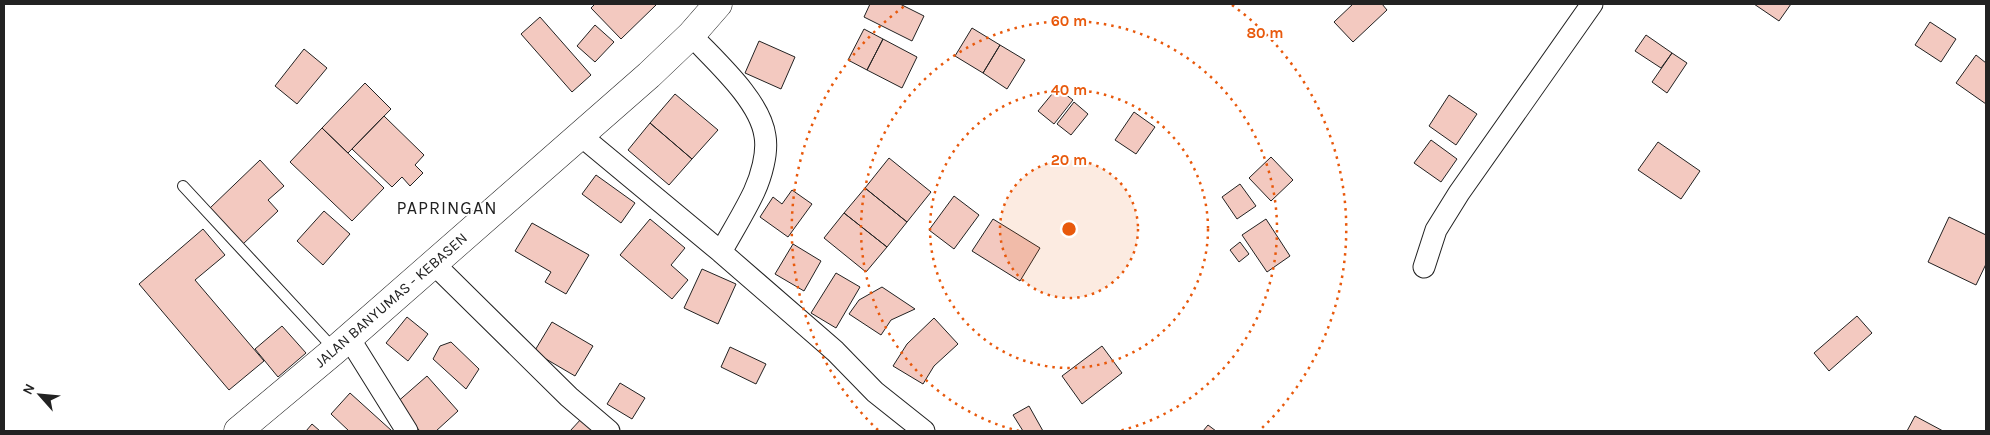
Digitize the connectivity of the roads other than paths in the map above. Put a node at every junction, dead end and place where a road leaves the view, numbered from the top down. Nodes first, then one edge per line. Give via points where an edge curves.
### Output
1 (718, 4) edge
2 (1592, 4) edge
3 (691, 36) junction
4 (580, 135) junction
5 (183, 186) dead end
6 (721, 252) junction
7 (433, 262) junction
8 (1424, 267) dead end
9 (342, 344) junction
10 (238, 431) edge
11 (407, 431) edge
12 (609, 431) edge
13 (924, 431) edge

1 - 3 main road, JALAN BANYUMAS - KEBASEN
2 - 8 street via 1459,193 1436,230
3 - 4 main road, JALAN BANYUMAS - KEBASEN
3 - 6 street via 748,98 765,136 763,165 755,190
4 - 6 street
4 - 7 main road, JALAN BANYUMAS - KEBASEN
5 - 9 lane
6 - 13 street
7 - 9 main road, JALAN BANYUMAS - KEBASEN
7 - 12 street via 569,398
9 - 10 main road, JALAN BANYUMAS - KEBASEN
9 - 11 street

